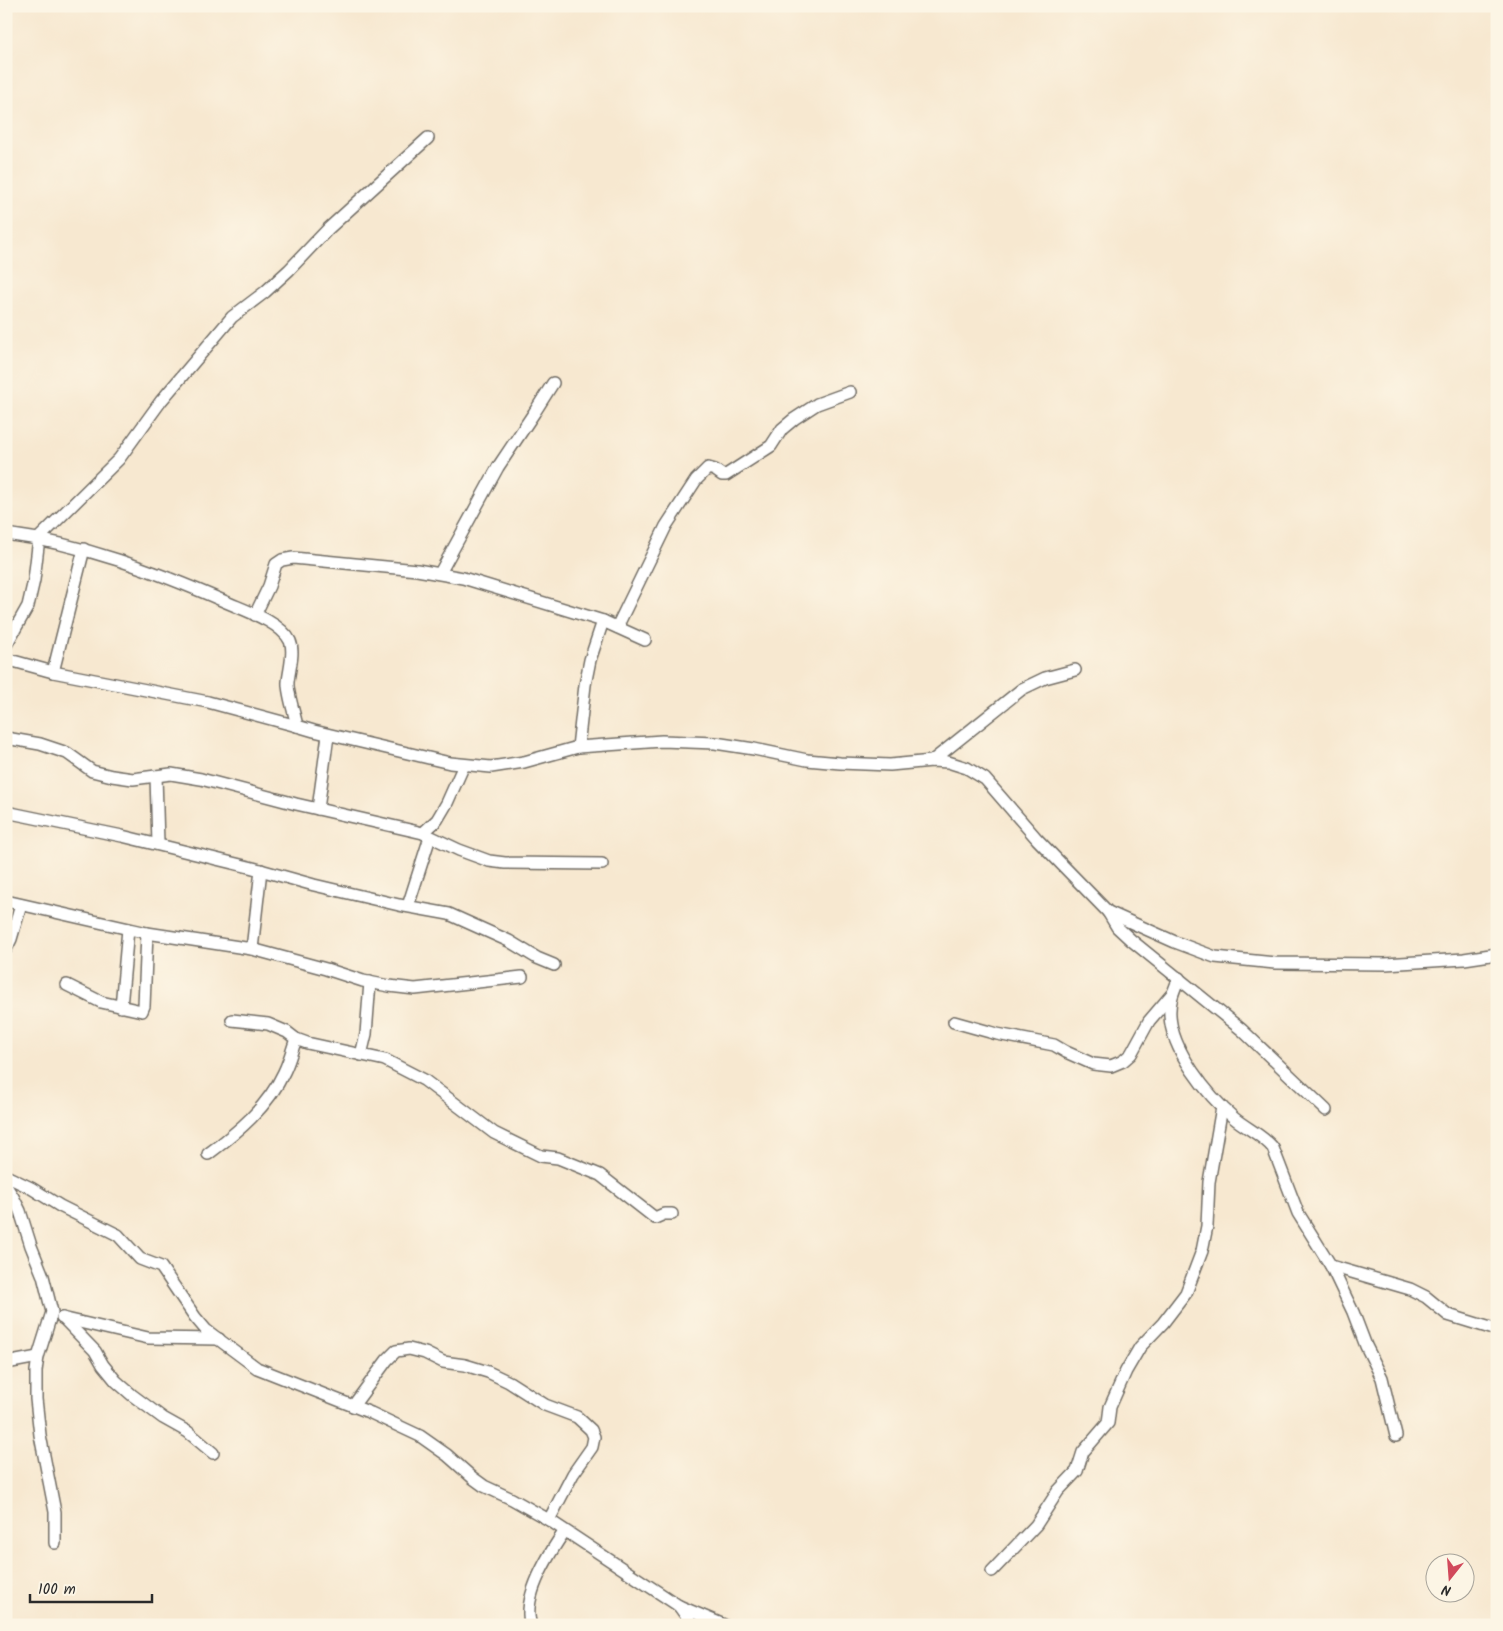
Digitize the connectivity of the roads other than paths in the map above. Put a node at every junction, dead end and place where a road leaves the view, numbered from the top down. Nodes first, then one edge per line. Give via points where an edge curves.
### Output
1 (428, 138) dead end
2 (553, 383) dead end
3 (850, 392) dead end
4 (6, 534) edge
5 (39, 538) junction
6 (84, 549) junction
7 (440, 573) junction
8 (255, 615) junction
9 (603, 621) junction
10 (617, 627) junction
11 (645, 640) dead end
12 (6, 645) edge
13 (6, 659) edge
14 (1074, 670) dead end
15 (53, 672) junction
16 (297, 726) junction
17 (328, 734) junction
18 (6, 738) edge
19 (578, 747) junction
20 (932, 761) junction
21 (464, 765) junction
22 (156, 776) junction
23 (318, 809) junction
24 (6, 812) edge
25 (426, 835) junction
26 (158, 844) junction
27 (602, 864) dead end
28 (261, 870) junction
29 (6, 901) edge
30 (21, 905) junction
31 (408, 906) junction
32 (1108, 912) junction
33 (128, 929) junction
34 (147, 933) junction
35 (6, 949) edge
36 (252, 949) junction
37 (1497, 954) edge
38 (554, 965) dead end
39 (522, 977) dead end
40 (1179, 978) junction
41 (370, 982) junction
42 (68, 985) dead end
43 (1172, 994) junction
44 (121, 1007) junction
45 (232, 1020) dead end
46 (954, 1022) dead end
47 (296, 1039) junction
48 (361, 1055) junction
49 (1222, 1107) junction
50 (1326, 1110) dead end
51 (208, 1154) dead end
52 (6, 1176) edge
53 (6, 1186) edge
54 (672, 1214) dead end
55 (1331, 1266) junction
56 (52, 1312) junction
57 (63, 1318) junction
58 (1497, 1330) edge
59 (220, 1340) junction
60 (38, 1357) junction
61 (6, 1363) edge
62 (353, 1406) junction
63 (1396, 1436) dead end
64 (213, 1453) dead end
65 (549, 1520) junction
66 (564, 1532) junction
67 (55, 1543) dead end
68 (992, 1571) dead end
69 (679, 1606) junction
70 (531, 1625) edge
71 (689, 1625) edge
72 (724, 1625) edge

1 - 5 street via 328,229 265,292 232,317 161,401 119,459
2 - 7 street via 498,467
3 - 10 street via 817,404 794,419 782,429 771,446 726,475 712,468 704,470 666,526
4 - 5 street
5 - 6 street
5 - 12 street via 28,606
6 - 8 street via 171,578
6 - 15 street
7 - 8 street via 293,558 282,560 273,570
7 - 9 street
8 - 16 street via 282,631 290,642 288,684
9 - 10 street
9 - 19 street via 590,660
10 - 11 street
13 - 15 street
14 - 20 street via 1022,689
15 - 16 street via 208,702
16 - 17 street
17 - 21 street
17 - 23 street
18 - 22 street via 67,753 92,771 133,779
19 - 20 street via 662,741 715,743 840,764 890,766
19 - 21 street via 524,762 492,767
20 - 32 street via 967,768 985,779
21 - 25 street via 447,803
22 - 23 street via 171,774 201,780
22 - 26 street
23 - 25 street
24 - 26 street
25 - 27 street via 489,860
25 - 31 street
26 - 28 street
28 - 31 street
28 - 36 street
29 - 30 street
30 - 33 street
30 - 35 street
31 - 38 street via 449,914 509,940
32 - 37 street via 1215,956 1266,962 1386,964
32 - 40 street via 1117,927
33 - 34 street
33 - 44 street
34 - 36 street
34 - 44 street via 144,1009
36 - 41 street
39 - 41 street via 415,989
40 - 43 street
40 - 50 street via 1242,1030
41 - 48 street
42 - 44 street via 101,1002
43 - 46 street via 1149,1022 1130,1054 1111,1066 1093,1064 1054,1045
43 - 49 street via 1170,1013 1176,1040 1187,1062
45 - 47 street via 268,1024
47 - 48 street
47 - 51 street via 284,1073 266,1100 249,1122
48 - 54 street via 385,1060 424,1080 494,1133 521,1147 600,1175 655,1218
49 - 55 street via 1274,1148 1298,1212
49 - 68 street via 1209,1182 1207,1226 1202,1251 1186,1292 1140,1347 1110,1407 1108,1423 1083,1452 1077,1471 1058,1491 1036,1525
52 - 59 street via 118,1236 140,1259 162,1267 195,1317
53 - 56 street via 20,1211
55 - 58 street via 1410,1289 1448,1315
55 - 63 street via 1382,1378
56 - 57 street
56 - 60 street
57 - 59 street via 148,1338
57 - 64 street via 95,1351 116,1381
59 - 62 street via 257,1368
60 - 61 street
60 - 67 street via 36,1399 55,1512
62 - 65 street via 420,1436 484,1486
62 - 65 street via 387,1360 396,1351 409,1348 443,1362 488,1372 545,1405 578,1417 591,1430 594,1437 592,1448 573,1474
65 - 66 street
66 - 69 street
66 - 70 street via 538,1574 530,1604
69 - 71 street
69 - 72 street

